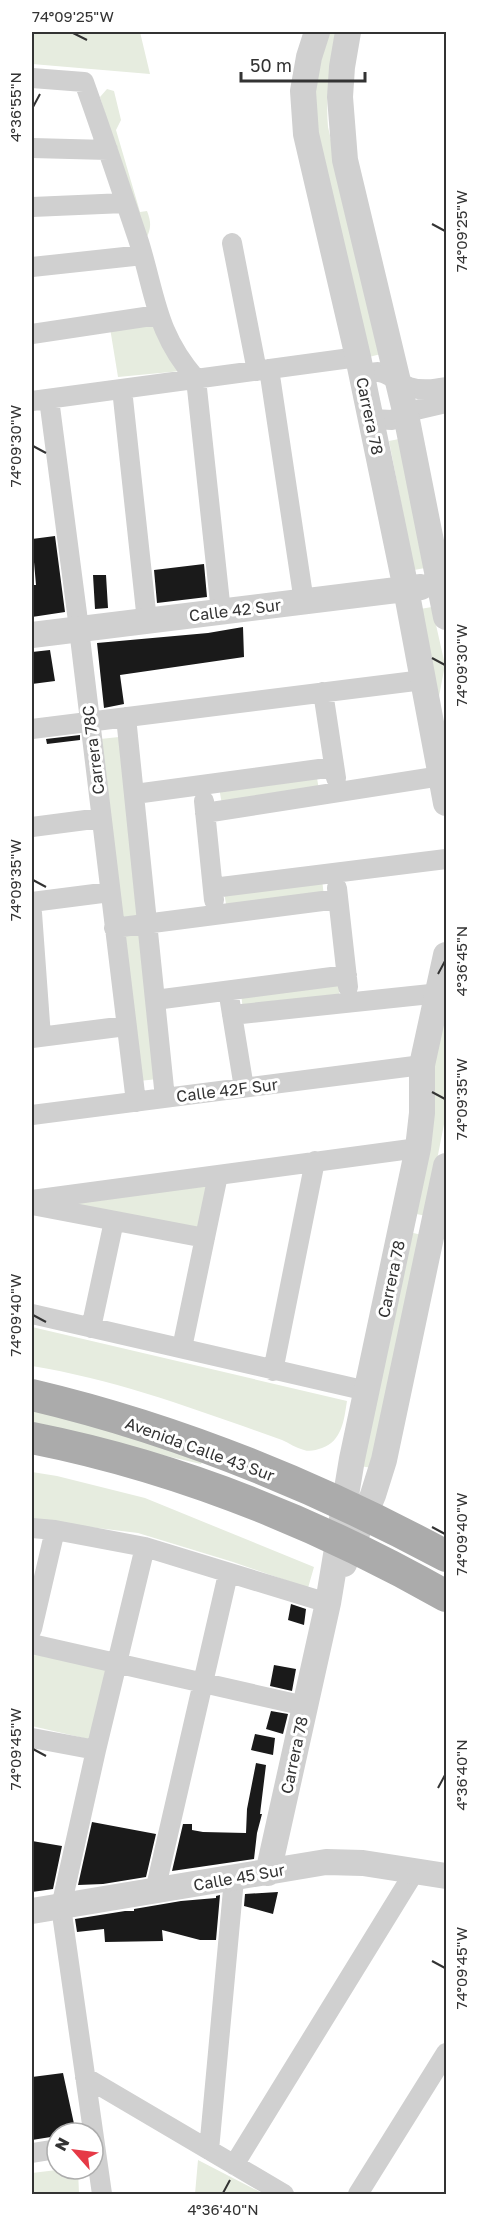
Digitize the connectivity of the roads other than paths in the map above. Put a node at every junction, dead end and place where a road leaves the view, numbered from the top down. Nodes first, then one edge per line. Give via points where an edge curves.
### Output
1 (317, 32) edge
2 (348, 32) edge
3 (32, 78) edge
4 (32, 148) edge
5 (108, 150) junction
6 (125, 203) junction
7 (32, 207) edge
8 (232, 243) dead end
9 (143, 255) junction
10 (32, 267) edge
11 (158, 315) junction
12 (32, 334) edge
13 (360, 367) junction
14 (263, 370) junction
15 (196, 379) junction
16 (398, 381) junction
17 (447, 387) edge
18 (122, 390) junction
19 (40, 400) edge
20 (447, 403) edge
21 (406, 415) junction
22 (370, 418) junction
23 (439, 585) junction
24 (406, 589) junction
25 (304, 602) junction
26 (221, 612) junction
27 (447, 617) edge
28 (147, 621) junction
29 (79, 629) junction
30 (32, 635) edge
31 (423, 680) junction
32 (323, 692) junction
33 (447, 703) edge
34 (126, 717) junction
35 (89, 721) junction
36 (32, 729) edge
37 (436, 747) junction
38 (334, 767) junction
39 (441, 776) junction
40 (202, 785) junction
41 (338, 792) junction
42 (135, 794) junction
43 (447, 803) edge
44 (205, 813) junction
45 (101, 818) junction
46 (32, 827) edge
47 (447, 859) edge
48 (335, 873) junction
49 (213, 888) junction
50 (110, 892) junction
51 (338, 899) junction
52 (32, 902) edge
53 (216, 915) junction
54 (147, 923) junction
55 (32, 926) edge
56 (114, 928) junction
57 (447, 955) edge
58 (347, 975) junction
59 (228, 990) junction
60 (440, 993) junction
61 (155, 1000) junction
62 (350, 1002) junction
63 (35, 1006) edge
64 (232, 1015) junction
65 (126, 1026) junction
66 (36, 1037) edge
67 (422, 1065) junction
68 (244, 1088) junction
69 (165, 1098) junction
70 (136, 1102) junction
71 (32, 1115) edge
72 (418, 1148) junction
73 (315, 1161) junction
74 (447, 1166) edge
75 (218, 1175) junction
76 (32, 1200) edge
77 (32, 1205) edge
78 (403, 1220) junction
79 (114, 1221) junction
80 (434, 1226) junction
81 (205, 1238) junction
82 (32, 1314) edge
83 (92, 1328) junction
84 (182, 1348) junction
85 (273, 1371) junction
86 (367, 1391) junction
87 (32, 1395) edge
88 (32, 1438) edge
89 (355, 1510) junction
90 (32, 1528) edge
91 (55, 1530) junction
92 (345, 1544) junction
93 (145, 1547) junction
94 (447, 1556) edge
95 (228, 1574) junction
96 (447, 1596) edge
97 (327, 1603) junction
98 (32, 1629) edge
99 (32, 1644) edge
100 (117, 1664) junction
101 (203, 1683) junction
102 (305, 1706) junction
103 (32, 1738) edge
104 (96, 1750) junction
105 (415, 1871) junction
106 (268, 1873) junction
107 (447, 1876) edge
108 (234, 1879) junction
109 (155, 1891) junction
110 (61, 1906) junction
111 (32, 1911) edge
112 (447, 2053) edge
113 (85, 2077) junction
114 (209, 2150) junction
115 (234, 2165) junction
116 (102, 2194) edge
117 (284, 2194) edge
118 (358, 2194) edge

1 - 13 street, Carrera 78 via 303,91 306,134
2 - 16 street, Carrera 78 via 340,98 345,160
3 - 5 street via 84,82
4 - 5 street
5 - 6 street
6 - 7 street
6 - 9 street
8 - 14 street
9 - 10 street
9 - 11 street
11 - 12 street
11 - 15 street via 171,344
13 - 14 street
13 - 16 street
13 - 22 street, Carrera 78
14 - 15 street
14 - 25 street
15 - 18 street
15 - 26 street
16 - 17 street via 420,390
16 - 21 street, Carrera 78
18 - 19 street
18 - 28 street
19 - 29 street, Carrera 78C
20 - 21 street
21 - 22 street via 385,421
21 - 23 street, Carrera 78
22 - 24 street, Carrera 78
23 - 24 street, Calle 42 Sur
23 - 27 street, Carrera 78
24 - 25 street, Calle 42 Sur
24 - 31 street, Carrera 78
25 - 26 street, Calle 42 Sur
26 - 28 street, Calle 42 Sur
28 - 29 street, Calle 42 Sur
29 - 30 street, Calle 42 Sur
29 - 35 street, Carrera 78C
31 - 32 street
31 - 37 street, Carrera 78
32 - 34 street
32 - 38 street
33 - 37 street
34 - 35 street
34 - 42 street
35 - 36 street
35 - 45 street, Carrera 78C
37 - 39 street, Carrera 78
38 - 40 street
38 - 41 street
39 - 41 street
39 - 43 street, Carrera 78
40 - 42 street
40 - 44 street
41 - 44 street
42 - 54 street
44 - 49 street
45 - 46 street
45 - 50 street, Carrera 78C
47 - 48 street
48 - 49 street
48 - 51 street
49 - 53 street
50 - 52 street
50 - 56 street, Carrera 78C
51 - 53 street
51 - 58 street
53 - 54 street
54 - 56 street
54 - 61 street
55 - 63 street
56 - 65 street, Carrera 78C
57 - 60 street, Carrera 78
58 - 59 street
58 - 62 street
59 - 61 street
59 - 64 street
60 - 62 street
60 - 67 street, Carrera 78
61 - 69 street
62 - 64 street
63 - 66 street
64 - 68 street
65 - 66 street
65 - 70 street, Carrera 78C
67 - 68 street, Calle 42F Sur
67 - 72 street, Carrera 78
68 - 69 street, Calle 42F Sur
69 - 70 street, Calle 42F Sur
70 - 71 street, Calle 42F Sur
72 - 73 street
72 - 78 street, Carrera 78
73 - 75 street
73 - 85 street
74 - 80 street, Carrera 78
75 - 76 street
75 - 81 street
77 - 79 street
78 - 80 street
78 - 86 street, Carrera 78
79 - 81 street
79 - 83 street
80 - 89 street, Carrera 78 via 379,1479
81 - 84 street
82 - 83 street
83 - 84 street
84 - 85 street
85 - 86 street
86 - 89 street, Carrera 78
87 - 89 main road, Avenida Calle 43 Sur via 228,1456
88 - 92 main road, Avenida Calle 43 Sur via 207,1486
89 - 92 street, Carrera 78
89 - 94 main road, Avenida Calle 43 Sur
90 - 91 street
91 - 93 street
91 - 98 street
92 - 96 main road, Avenida Calle 43 Sur
92 - 97 street, Carrera 78
93 - 95 street
93 - 100 street
95 - 97 street
95 - 101 street
97 - 102 street, Carrera 78
99 - 100 street
100 - 101 street
100 - 104 street
101 - 102 street
101 - 109 street
102 - 106 street, Carrera 78
103 - 104 street
104 - 110 street
105 - 106 street, Calle 45 Sur via 344,1861
105 - 107 street, Calle 45 Sur
105 - 115 street
106 - 108 street, Calle 45 Sur
108 - 109 street, Calle 45 Sur
108 - 114 street
109 - 110 street, Calle 45 Sur
110 - 111 street, Calle 45 Sur
110 - 113 street
112 - 118 street
113 - 114 street
113 - 116 street
114 - 115 street
115 - 117 street

